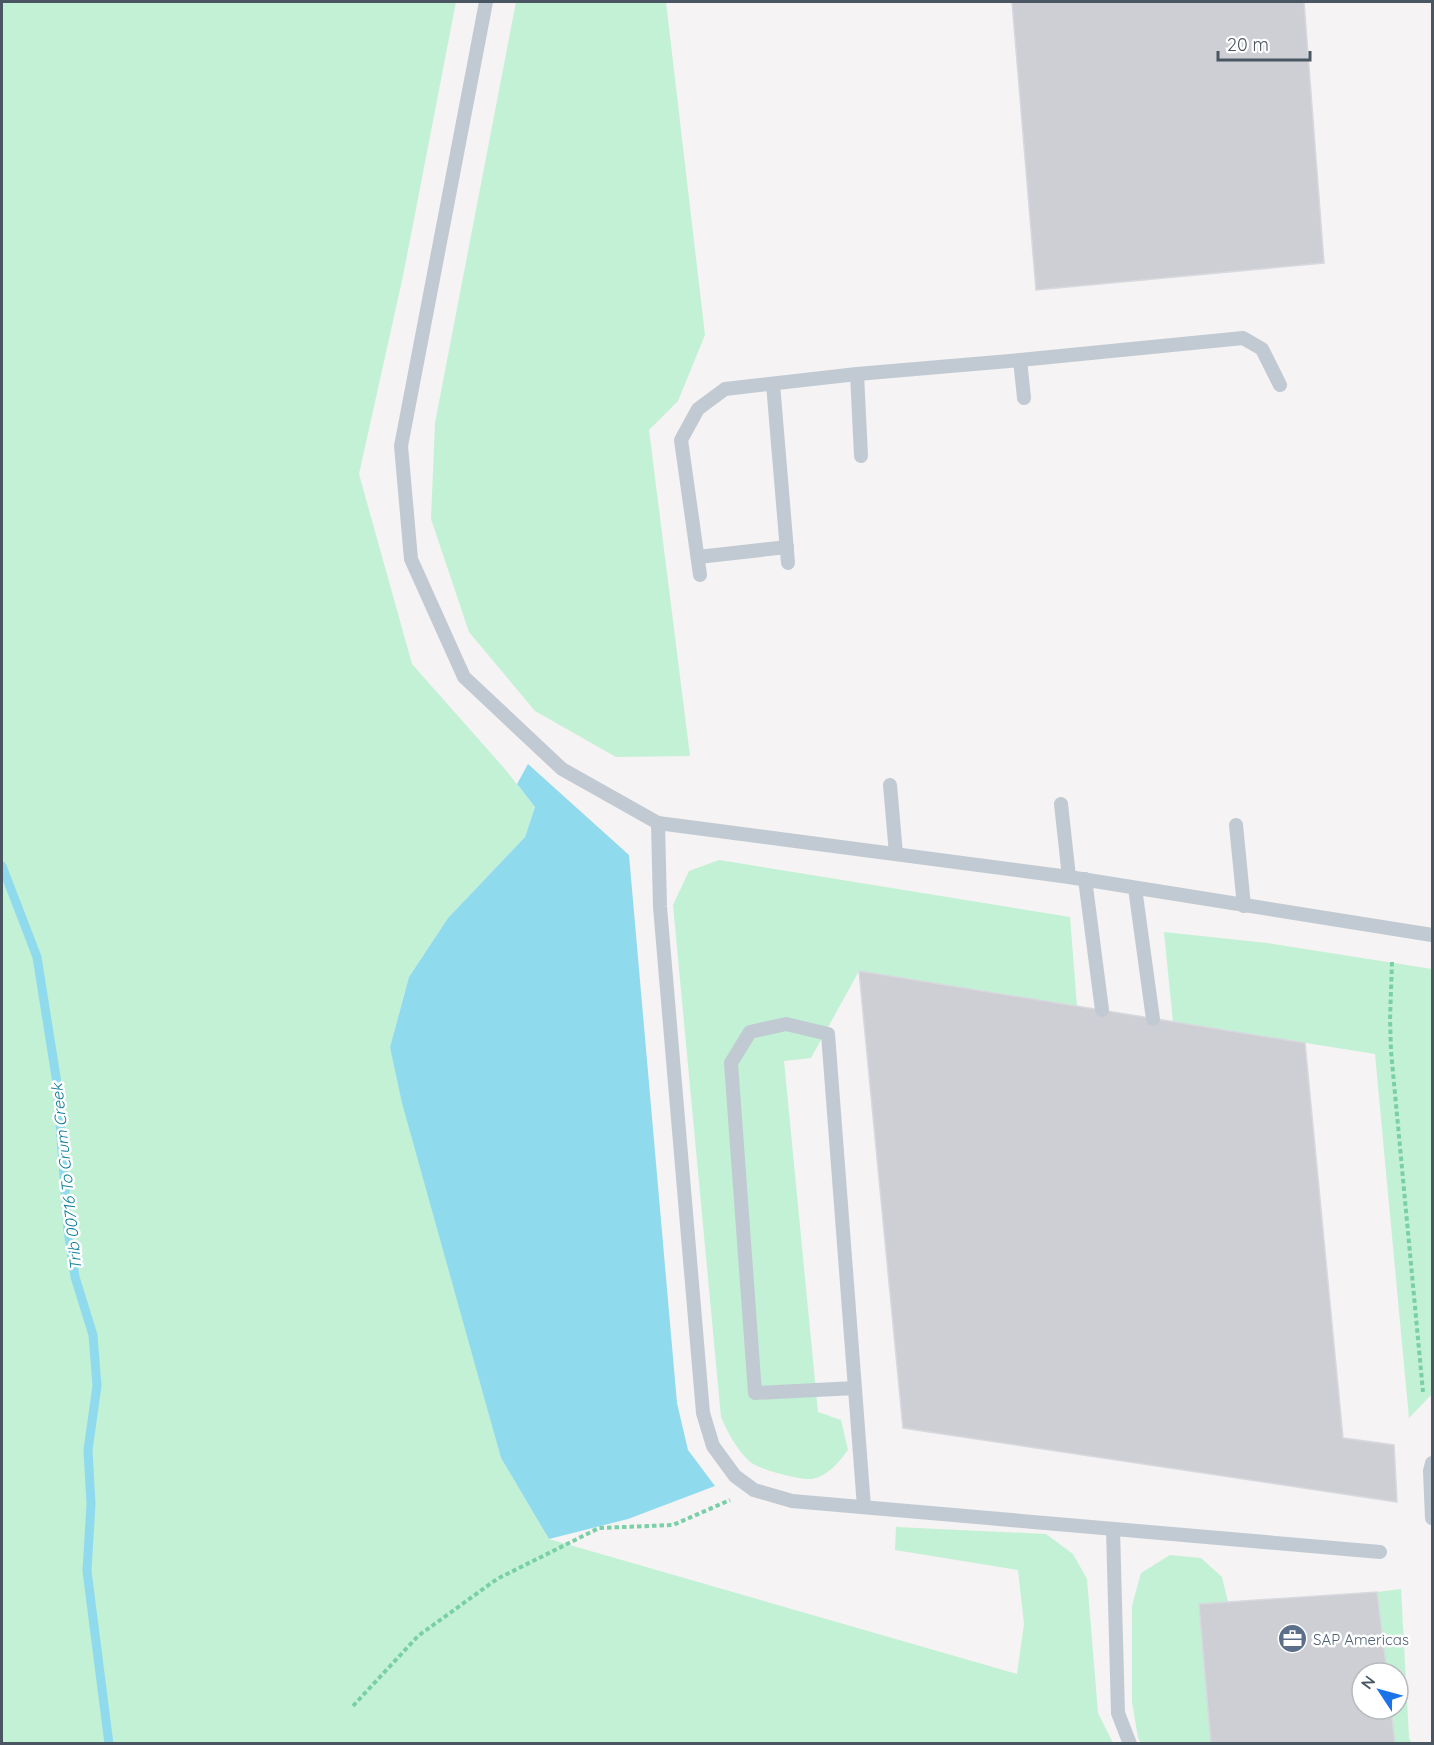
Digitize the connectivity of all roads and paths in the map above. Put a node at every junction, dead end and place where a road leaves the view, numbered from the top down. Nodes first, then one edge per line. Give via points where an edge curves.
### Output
1 (486, 2) edge
2 (1020, 360) junction
3 (857, 374) junction
4 (773, 384) junction
5 (1280, 385) dead end
6 (1024, 398) dead end
7 (861, 456) dead end
8 (787, 547) junction
9 (698, 557) junction
10 (788, 563) dead end
11 (700, 575) dead end
12 (890, 785) dead end
13 (1061, 804) dead end
14 (658, 823) junction
15 (1236, 825) dead end
16 (896, 854) junction
17 (1069, 877) junction
18 (1084, 879) junction
19 (1135, 888) junction
20 (1244, 906) junction
21 (1432, 935) edge
22 (1392, 962) dead end
23 (1102, 1010) dead end
24 (1153, 1019) dead end
25 (855, 1388) junction
26 (1423, 1392) dead end
27 (1432, 1463) edge
28 (754, 1490) junction
29 (864, 1508) junction
30 (1432, 1518) edge
31 (1113, 1529) junction
32 (1380, 1552) dead end
33 (353, 1706) dead end
34 (1130, 1743) edge

1 - 14 lane via 401,446 411,559 464,677 562,769
2 - 3 lane
2 - 5 lane via 1243,338 1262,349
2 - 6 lane
3 - 4 lane
3 - 7 lane
4 - 8 lane
4 - 9 lane via 725,389 698,410 681,441
8 - 9 lane
8 - 10 lane
9 - 11 lane
12 - 16 lane
13 - 17 lane
14 - 16 lane
14 - 28 lane via 661,919 703,1413 713,1446 735,1476
15 - 20 lane
16 - 17 lane
17 - 18 lane
18 - 19 lane
18 - 23 lane
19 - 20 lane
19 - 24 lane
20 - 21 lane
22 - 26 path via 1391,1051
25 - 25 lane via 828,1034 786,1024 750,1032 731,1063 755,1393
25 - 29 lane
27 - 30 lane
28 - 29 lane via 792,1501
28 - 33 path via 673,1525 598,1528 497,1579 418,1636
29 - 31 lane
31 - 32 lane
31 - 34 lane via 1118,1713

